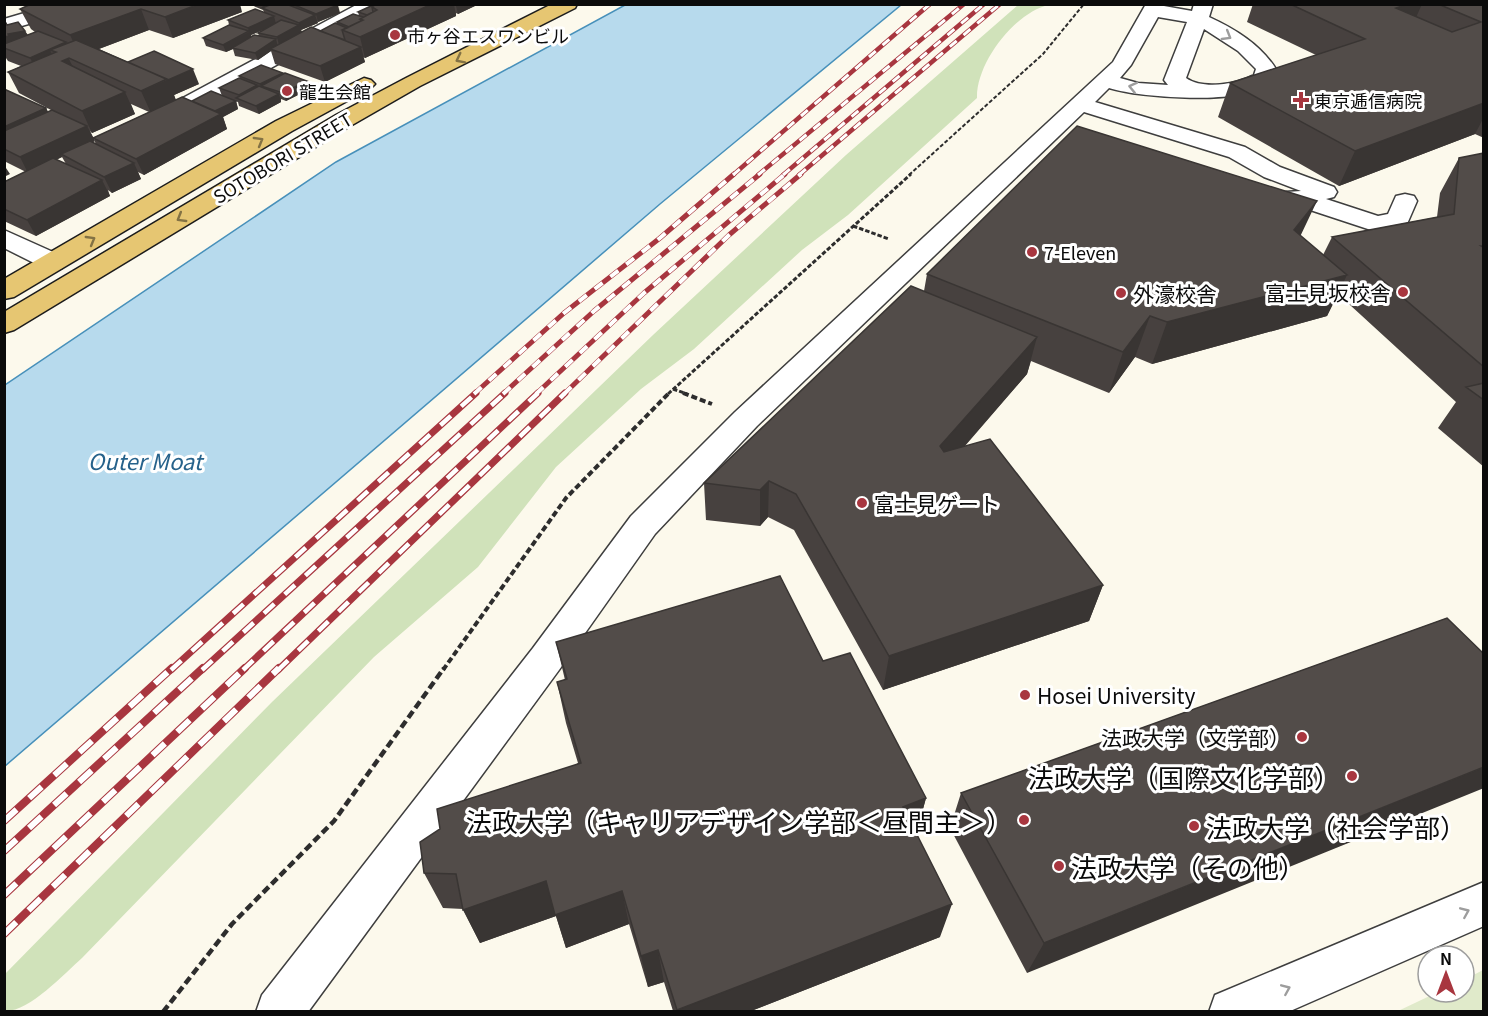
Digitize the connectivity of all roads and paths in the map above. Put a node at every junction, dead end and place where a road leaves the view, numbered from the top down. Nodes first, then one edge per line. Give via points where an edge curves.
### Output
1 (78, 4) edge
2 (374, 4) edge
3 (529, 4) edge
4 (568, 4) edge
5 (1084, 4) edge
6 (1155, 7) edge
7 (1200, 12) edge
8 (4, 25) edge
9 (1106, 80) junction
10 (1197, 90) junction
11 (1080, 104) junction
12 (1117, 115) junction
13 (155, 121) edge
14 (1127, 141) edge
15 (1272, 172) junction
16 (1324, 192) dead end
17 (1405, 201) dead end
18 (853, 226) junction
19 (4, 238) edge
20 (895, 242) dead end
21 (52, 262) junction
22 (4, 291) edge
23 (4, 324) edge
24 (673, 389) junction
25 (714, 405) dead end
26 (1484, 904) edge
27 (163, 1011) edge
28 (279, 1011) edge
29 (1232, 1011) edge

1 - 8 street
2 - 13 street
21 -> 3 main road, SOTOBORI STREET via 303,116
4 -> 23 main road, SOTOBORI STREET via 344,120
5 - 18 path via 1043,54
6 - 7 street
6 - 9 street via 1121,65
7 - 10 street via 1175,80
7 -> 10 street via 1256,54 1266,69 1265,76 1250,85
10 -> 9 street via 1139,89
9 - 11 street
11 - 12 street
11 - 28 street via 1046,149 738,427 643,525
12 - 14 street via 1115,128
12 - 15 street via 1237,152
15 - 16 street
15 - 17 street via 1269,182 1286,194 1377,224 1394,221
18 - 20 path
18 - 24 path
19 - 21 street
21 - 22 main road, SOTOBORI STREET
24 - 25 path
24 - 27 path via 566,498 334,821 232,924
29 -> 26 street

